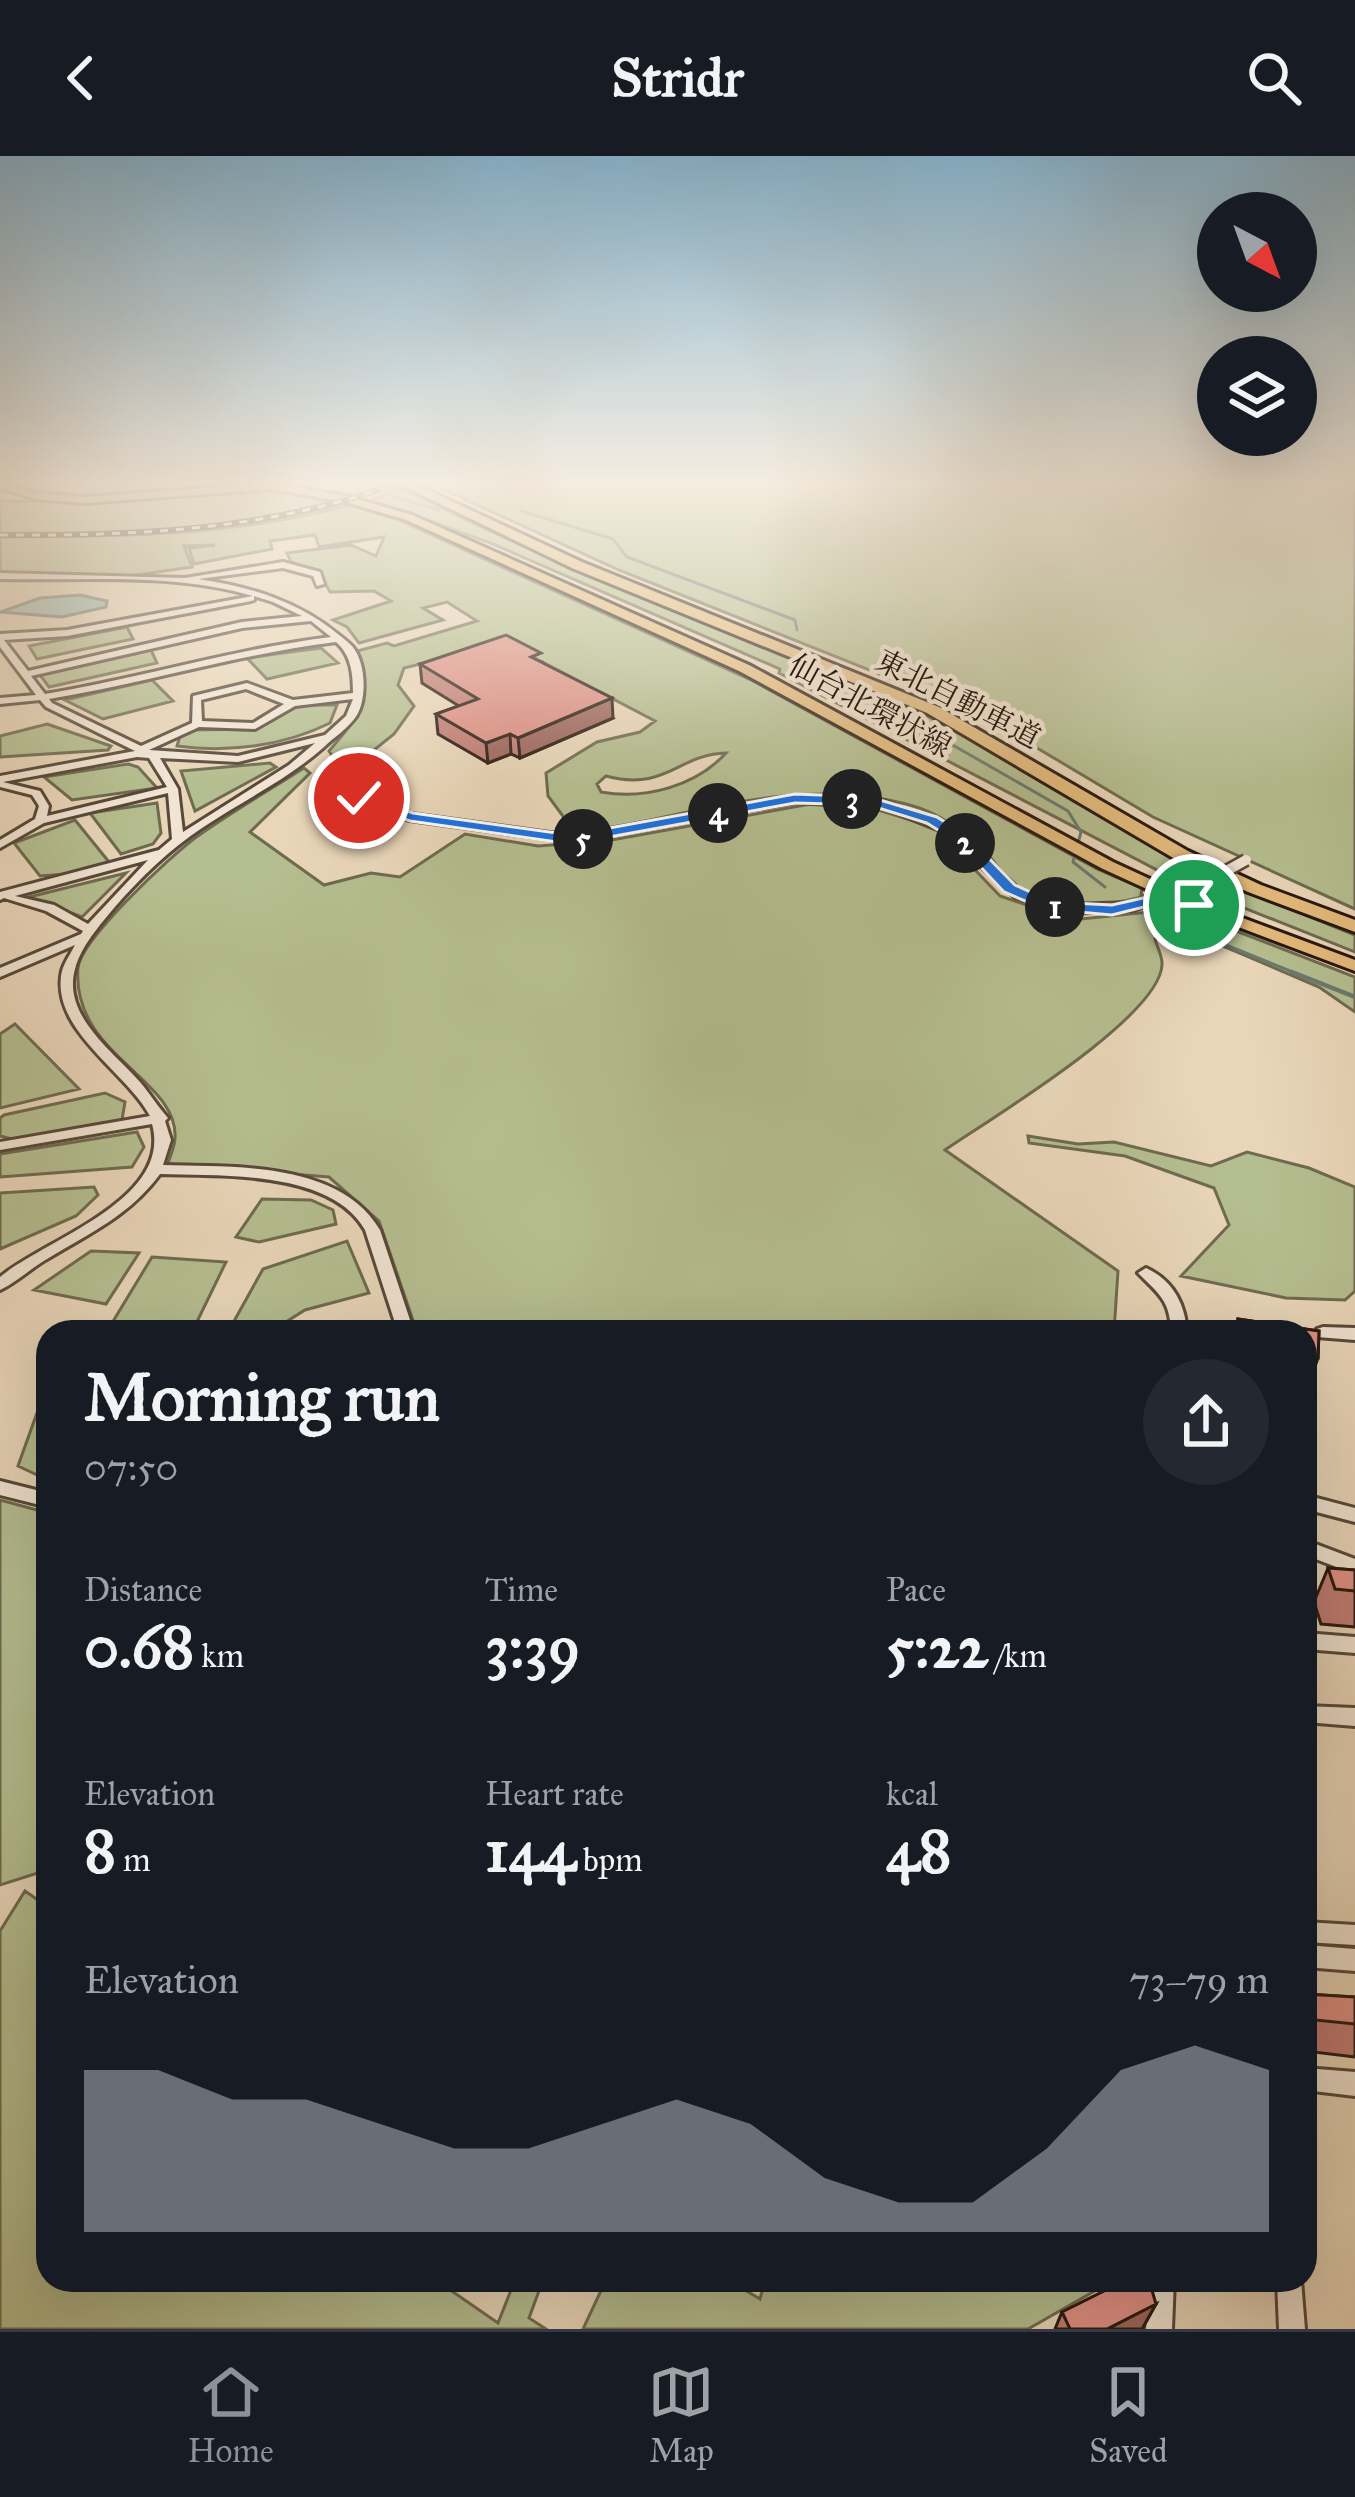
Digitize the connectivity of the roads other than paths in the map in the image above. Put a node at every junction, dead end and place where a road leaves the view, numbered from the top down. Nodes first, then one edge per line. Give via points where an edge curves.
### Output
1 (180, 581) edge
2 (548, 581) edge
3 (615, 581) edge
4 (630, 581) edge
5 (266, 596) junction
6 (314, 618) junction
7 (0, 639) edge
8 (341, 639) junction
9 (26, 674) junction
10 (358, 695) junction
11 (44, 699) junction
12 (0, 700) edge
13 (292, 703) junction
14 (197, 724) junction
15 (328, 736) junction
16 (148, 753) junction
17 (0, 781) edge
18 (346, 787) dead end
19 (173, 789) junction
20 (40, 821) junction
21 (178, 840) junction
22 (0, 845) edge
23 (163, 853) junction
24 (1246, 860) dead end
25 (1181, 893) junction
26 (0, 896) edge
27 (1355, 922) edge
28 (87, 933) junction
29 (1355, 962) edge
30 (0, 973) edge
31 (161, 1118) junction
32 (0, 1147) edge
33 (156, 1169) junction
34 (1146, 1273) dead end
35 (0, 1285) edge
36 (402, 1320) edge
37 (1179, 1320) edge
38 (1322, 1333) edge
39 (1355, 1334) edge
40 (0, 1488) edge
41 (36, 1497) edge
42 (1317, 1503) edge
43 (1355, 1515) edge
44 (1317, 1552) edge
45 (1355, 1567) edge
46 (1317, 1642) edge
47 (1355, 1645) edge
48 (1317, 1715) edge
49 (1355, 1717) edge
50 (1317, 1933) edge
51 (1355, 1935) edge
52 (1317, 1957) edge
53 (1355, 1960) edge
54 (1317, 2080) edge
55 (1355, 2084) edge
56 (1161, 2292) edge
57 (1290, 2292) edge
58 (1159, 2329) edge
59 (1292, 2329) edge

1 - 5 street
2 - 25 main road, 仙台北環状線 via 744,668
3 - 27 highway, 東北自動車道 via 933,710 1162,845 1280,899
4 - 27 highway, 東北自動車道 via 962,715 1174,840
5 - 6 street
5 - 7 street
6 - 8 street
6 - 9 street via 242,625
7 - 9 street
8 - 10 street via 351,650
8 - 11 street
9 - 11 street
10 - 13 street
10 - 15 street via 352,715
11 - 12 street
11 - 16 street
13 - 14 street via 255,726
13 - 14 street via 247,686 196,698
14 - 16 street
15 - 16 street via 238,759
15 - 21 street via 311,757
16 - 17 street
16 - 19 street
17 - 20 street via 36,793 44,806
18 - 25 street via 410,817 571,839 795,799 870,801 932,820 1009,889 1050,906 1112,910
19 - 20 street
19 - 21 street
20 - 22 street
21 - 23 street
23 - 26 street
23 - 28 street
24 - 25 street, bridge
25 - 29 main road, 仙台北環状線
26 - 28 street via 50,908
28 - 30 street
28 - 31 street via 68,969 70,1007 85,1036
31 - 32 street
31 - 33 street
33 - 35 street via 110,1217 24,1262
33 - 36 street via 279,1178 339,1196 368,1222
34 - 37 street via 1179,1309
38 - 39 street
40 - 41 street
42 - 43 street
44 - 45 street
46 - 47 street
48 - 49 street
50 - 51 street
52 - 53 street
54 - 55 street
56 - 58 street
57 - 59 street

